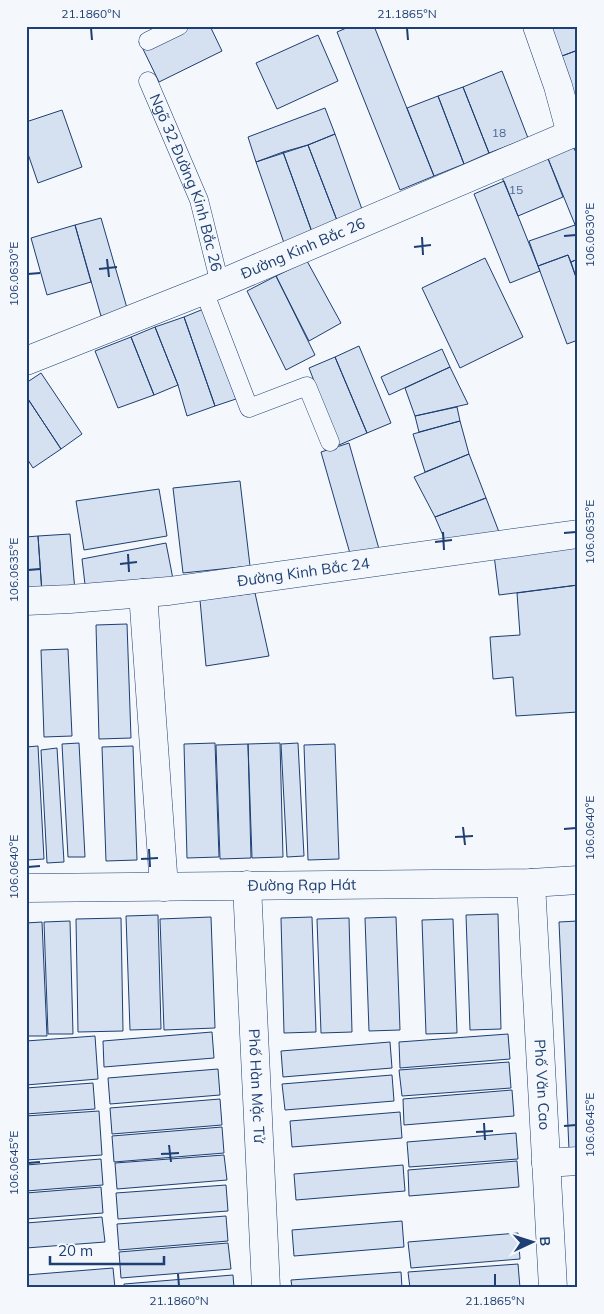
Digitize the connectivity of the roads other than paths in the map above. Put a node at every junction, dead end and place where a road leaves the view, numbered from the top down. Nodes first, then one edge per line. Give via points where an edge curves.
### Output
1 (179, 26) edge
2 (537, 26) edge
3 (148, 42) dead end
4 (148, 81) dead end
5 (574, 133) edge
6 (212, 288) junction
7 (26, 361) edge
8 (330, 442) dead end
9 (578, 534) edge
10 (143, 593) junction
11 (26, 601) edge
12 (578, 880) edge
13 (531, 882) junction
14 (247, 885) junction
15 (164, 887) junction
16 (26, 888) edge
17 (578, 1161) edge
18 (546, 1163) junction
19 (266, 1288) edge
20 (553, 1288) edge

1 - 3 lane
2 - 5 street
4 - 6 lane, Ngõ 32 Đường Kinh Bắc 26 via 199,200
5 - 6 street, Đường Kinh Bắc 26
6 - 7 street, Đường Kinh Bắc 26
6 - 8 lane, Ngõ 32 Đường Kinh Bắc 26 via 249,408 307,386
9 - 10 street, Đường Kinh Bắc 24
10 - 11 street, Đường Kinh Bắc 24
10 - 15 street
12 - 13 street, Đường Rạp Hát
13 - 14 street, Đường Rạp Hát
13 - 18 street, Phố Văn Cao
14 - 15 street, Đường Rạp Hát
14 - 19 street, Phố Hàn Mặc Tử
15 - 16 street, Đường Rạp Hát
17 - 18 street
18 - 20 street, Phố Văn Cao

